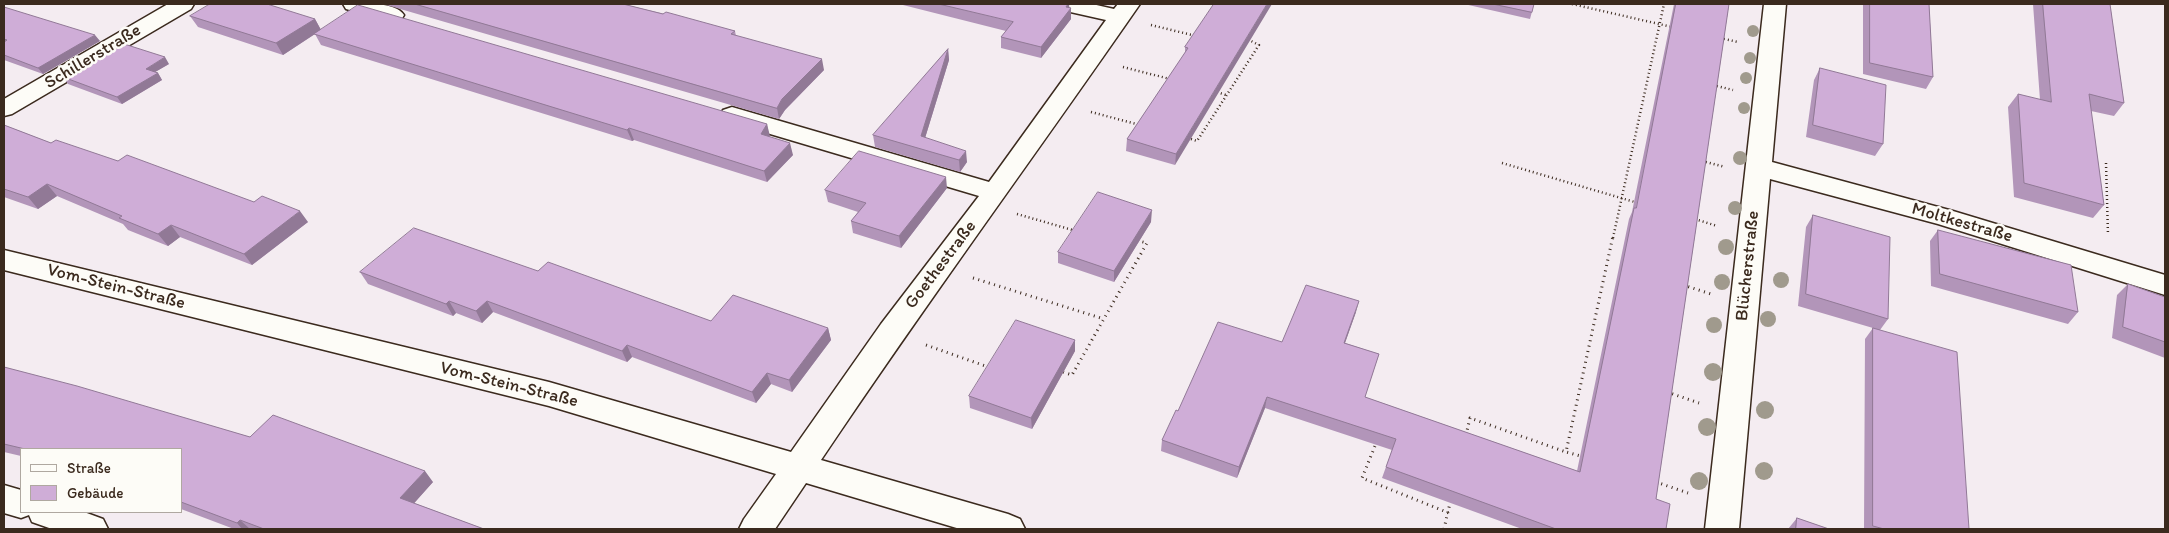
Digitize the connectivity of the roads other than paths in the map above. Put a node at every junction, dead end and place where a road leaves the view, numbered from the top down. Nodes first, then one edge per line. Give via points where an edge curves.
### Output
1 (183, 4) edge
2 (354, 4) edge
3 (1066, 4) edge
4 (1775, 4) edge
5 (1124, 10) edge
6 (411, 21) edge
7 (708, 108) edge
8 (4, 110) edge
9 (1758, 167) junction
10 (990, 198) junction
11 (4, 260) edge
12 (2165, 284) edge
13 (800, 467) junction
14 (4, 500) edge
15 (20, 504) edge
16 (47, 513) edge
17 (1723, 517) edge
18 (91, 529) edge
19 (756, 529) edge
20 (1008, 529) edge

1 - 8 street, Schillerstraße
2 - 6 street
3 - 5 street
4 - 9 street, Blücherstraße
5 - 10 street, Goethestraße
7 - 10 street
9 - 12 street, Moltkestraße via 1944,217
9 - 17 street, Blücherstraße
10 - 13 street, Goethestraße via 892,332
11 - 13 street, Vom-Stein-Straße via 549,394
13 - 19 street, Goethestraße
13 - 20 street, Vom-Stein-Straße
14 - 15 street
16 - 18 street

